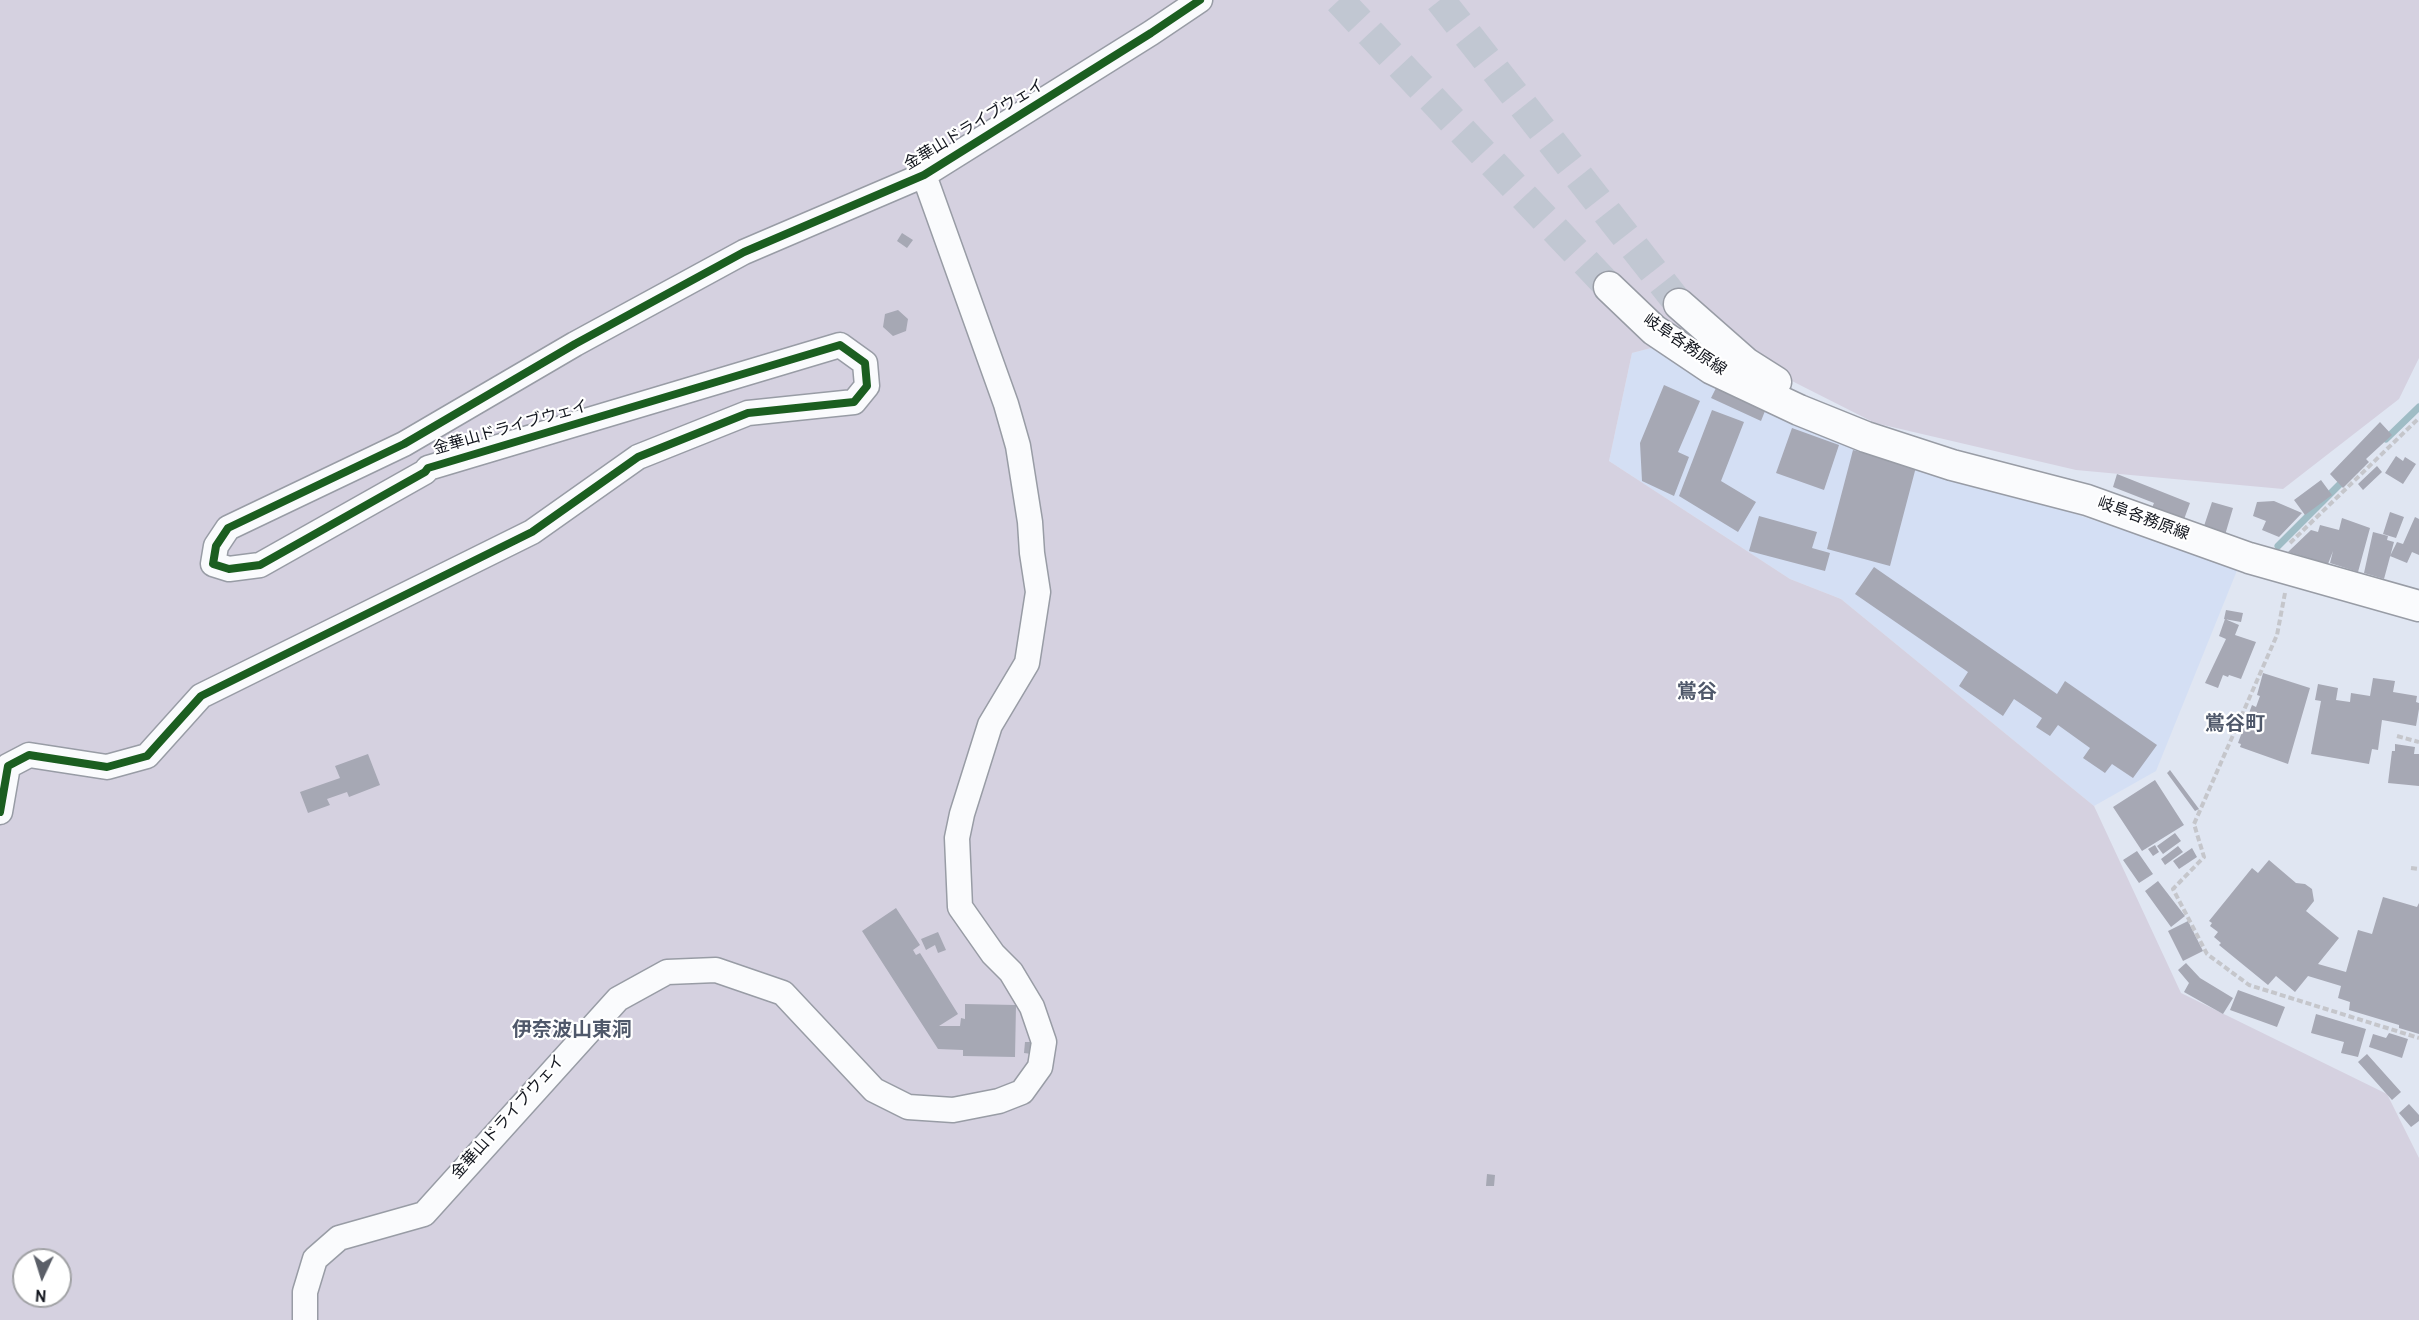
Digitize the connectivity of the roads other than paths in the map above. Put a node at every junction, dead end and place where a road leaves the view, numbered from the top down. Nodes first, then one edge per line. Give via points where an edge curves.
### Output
1 (1200, 0) edge
2 (924, 175) junction
3 (1609, 287) tunnel mouth
4 (1680, 304) tunnel mouth
5 (1866, 436) junction
6 (2419, 606) edge
7 (0, 812) edge
8 (305, 1320) edge

1 - 2 street, 金華山ドライブウェイ
2 - 7 street, 金華山ドライブウェイ via 744,252 404,444 228,528 216,546 213,564 229,569 260,565 428,468 840,345 866,363 867,386 854,402 748,413 638,457 532,532 201,696 147,756 107,768 29,755 8,766
2 - 8 street, 金華山ドライブウェイ via 1006,404 1018,446 1030,522 1038,592 1027,663 990,725 957,838 960,907 993,954 1011,972 1032,1007 1044,1042 1040,1067 1022,1092 999,1101 953,1110 908,1107 874,1090 783,993 716,970 667,972 618,999 424,1214 339,1238 315,1258 305,1292
3 - 5 main road, 岐阜各務原線 via 1654,330 1712,369
4 - 5 main road, 岐阜各務原線 via 1746,363
5 - 6 main road, 岐阜各務原線 via 1952,465 2087,500 2279,566

